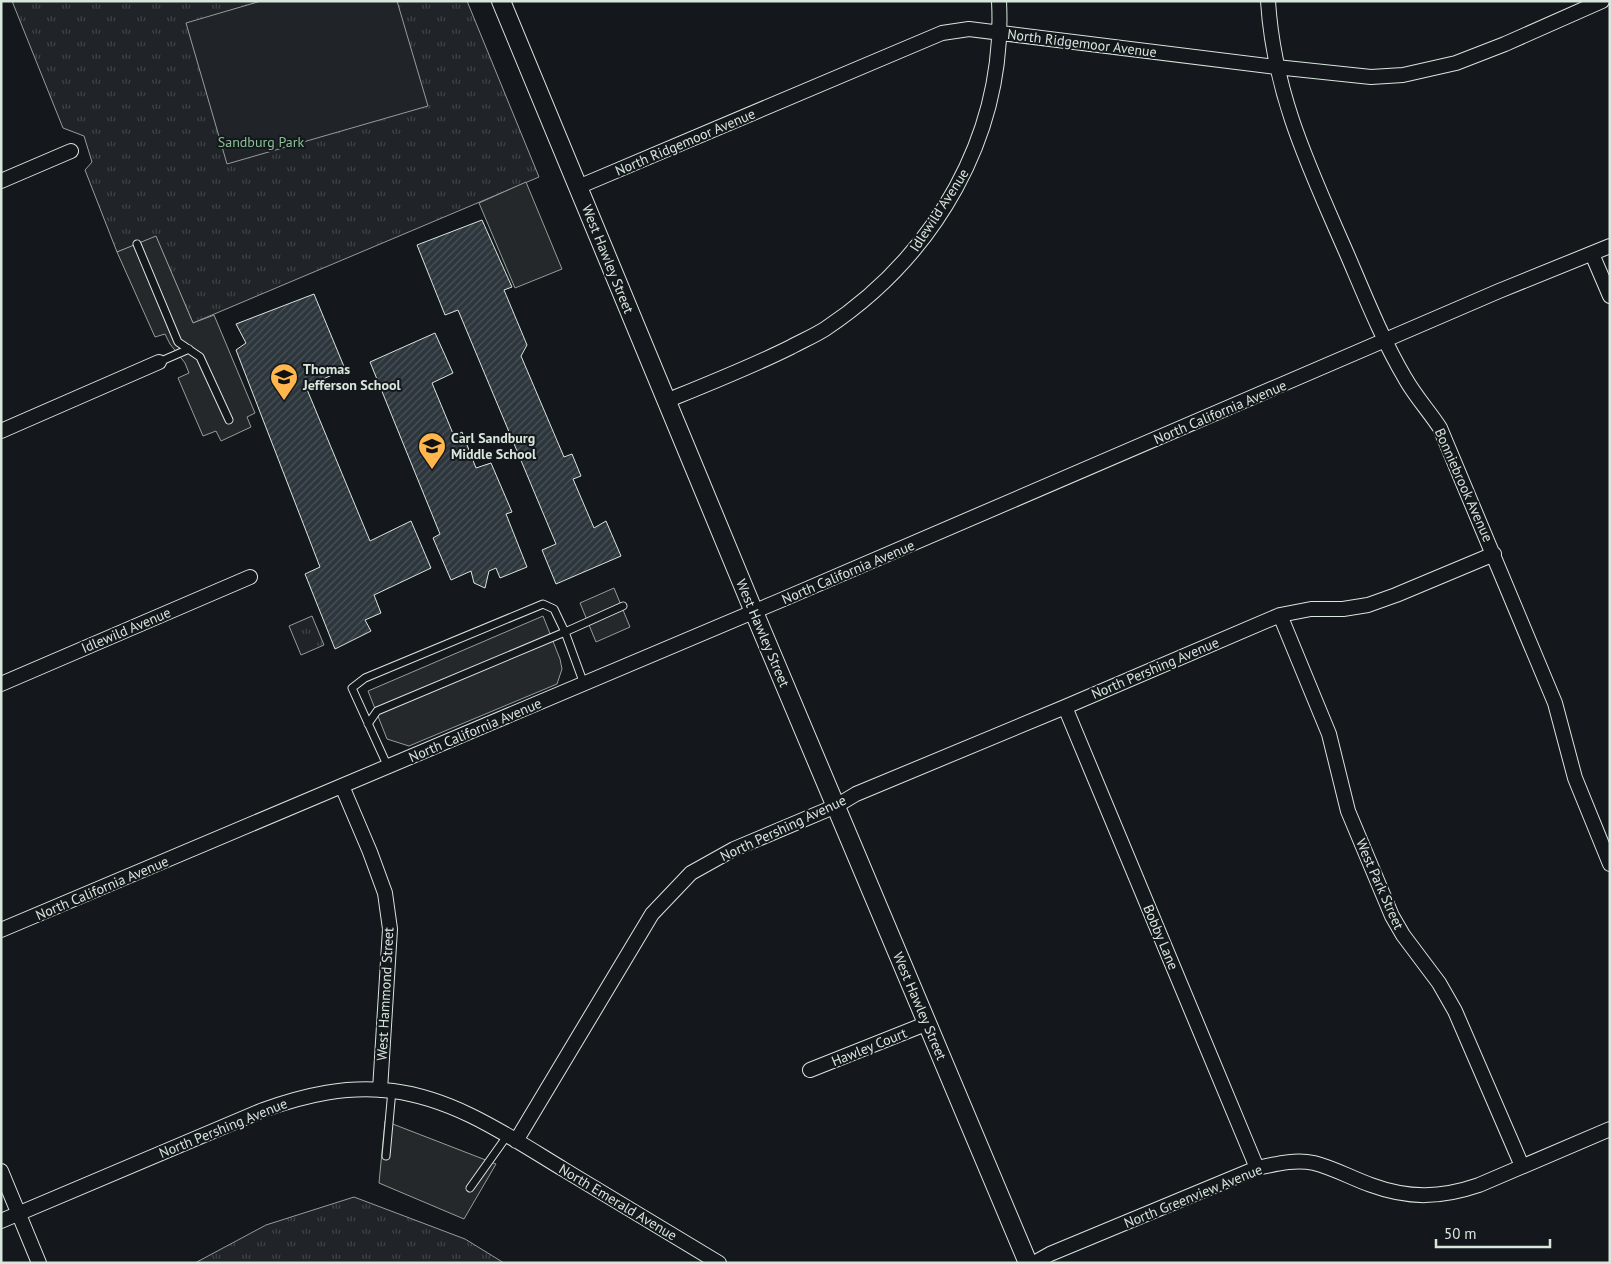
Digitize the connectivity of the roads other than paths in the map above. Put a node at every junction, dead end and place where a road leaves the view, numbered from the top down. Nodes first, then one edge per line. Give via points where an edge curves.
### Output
1 (501, 1) edge
2 (999, 1) edge
3 (1268, 1) edge
4 (1602, 1) edge
5 (999, 33) junction
6 (1276, 67) junction
7 (71, 151) dead end
8 (1, 182) edge
9 (578, 187) junction
10 (137, 244) dead end
11 (1610, 246) edge
12 (1592, 254) junction
13 (1610, 296) edge
14 (1385, 341) junction
15 (189, 349) junction
16 (159, 362) joint
17 (666, 401) junction
18 (229, 420) dead end
19 (1, 431) edge
20 (1494, 554) junction
21 (250, 577) dead end
22 (623, 606) dead end
23 (754, 612) junction
24 (1280, 615) junction
25 (565, 632) junction
26 (1, 684) edge
27 (584, 684) junction
28 (1064, 707) junction
29 (368, 724) junction
30 (388, 766) junction
31 (342, 786) junction
32 (836, 806) junction
33 (1610, 864) edge
34 (1, 930) edge
35 (928, 1023) junction
36 (810, 1070) dead end
37 (386, 1090) junction
38 (1610, 1129) edge
39 (512, 1139) junction
40 (386, 1156) dead end
41 (1522, 1166) junction
42 (1257, 1168) junction
43 (1, 1171) edge
44 (470, 1188) dead end
45 (19, 1214) junction
46 (1, 1221) edge
47 (39, 1263) edge
48 (719, 1263) edge
49 (1028, 1263) edge
50 (1034, 1263) edge

1 - 9 street, West Hawley Street
2 - 5 street, Idlewild Avenue
3 - 6 street, Bonniebrook Avenue
4 - 6 street, North Ridgemoor Avenue via 1505,44 1436,69 1371,77
5 - 6 street, North Ridgemoor Avenue
5 - 9 street, North Ridgemoor Avenue via 969,29 942,33
5 - 17 street, Idlewild Avenue via 998,61 976,148 964,175 929,231 909,256 881,285 823,330 763,361
6 - 14 street, Bonniebrook Avenue via 1302,150
7 - 8 street
9 - 17 street, West Hawley Street
10 - 15 lane via 178,342
11 - 12 street, North California Avenue
12 - 13 street
12 - 14 street, North California Avenue
14 - 20 street, Bonniebrook Avenue via 1411,389 1440,428
14 - 23 street, North California Avenue
15 - 16 lane
15 - 18 lane via 200,357
16 - 19 street
17 - 23 street, West Hawley Street
20 - 24 street, North Pershing Avenue via 1368,605
20 - 33 street, Bonniebrook Avenue via 1555,703 1575,778
21 - 26 street, Idlewild Avenue
22 - 25 lane
23 - 27 street, North California Avenue
23 - 32 street, West Hawley Street
24 - 28 street, North Pershing Avenue
24 - 41 street, West Park Street via 1329,734 1348,811 1392,916 1455,1010
25 - 27 lane
25 - 29 lane via 377,711
25 - 29 lane via 554,609 543,604 365,678 352,688
27 - 30 street, North California Avenue
28 - 32 street, North Pershing Avenue via 856,794
28 - 42 street, Bobby Lane
29 - 30 lane
30 - 31 street, North California Avenue
31 - 34 street, North California Avenue
31 - 37 street, West Hammond Street via 385,893 390,929
32 - 35 street, West Hawley Street
32 - 39 street, North Pershing Avenue via 734,849 691,873 652,914
35 - 36 street, Hawley Court
35 - 49 street, West Hawley Street
37 - 39 street, North Pershing Avenue via 422,1096 457,1108
37 - 40 lane
37 - 45 street, North Pershing Avenue via 355,1088 298,1098
38 - 41 street, North Greenview Avenue
39 - 44 lane
39 - 48 street, North Emerald Avenue
41 - 42 street, North Greenview Avenue via 1459,1192 1423,1196 1370,1185 1342,1171 1313,1163 1288,1162
42 - 50 street, North Greenview Avenue
43 - 45 street
45 - 46 street, North Pershing Avenue
45 - 47 street

